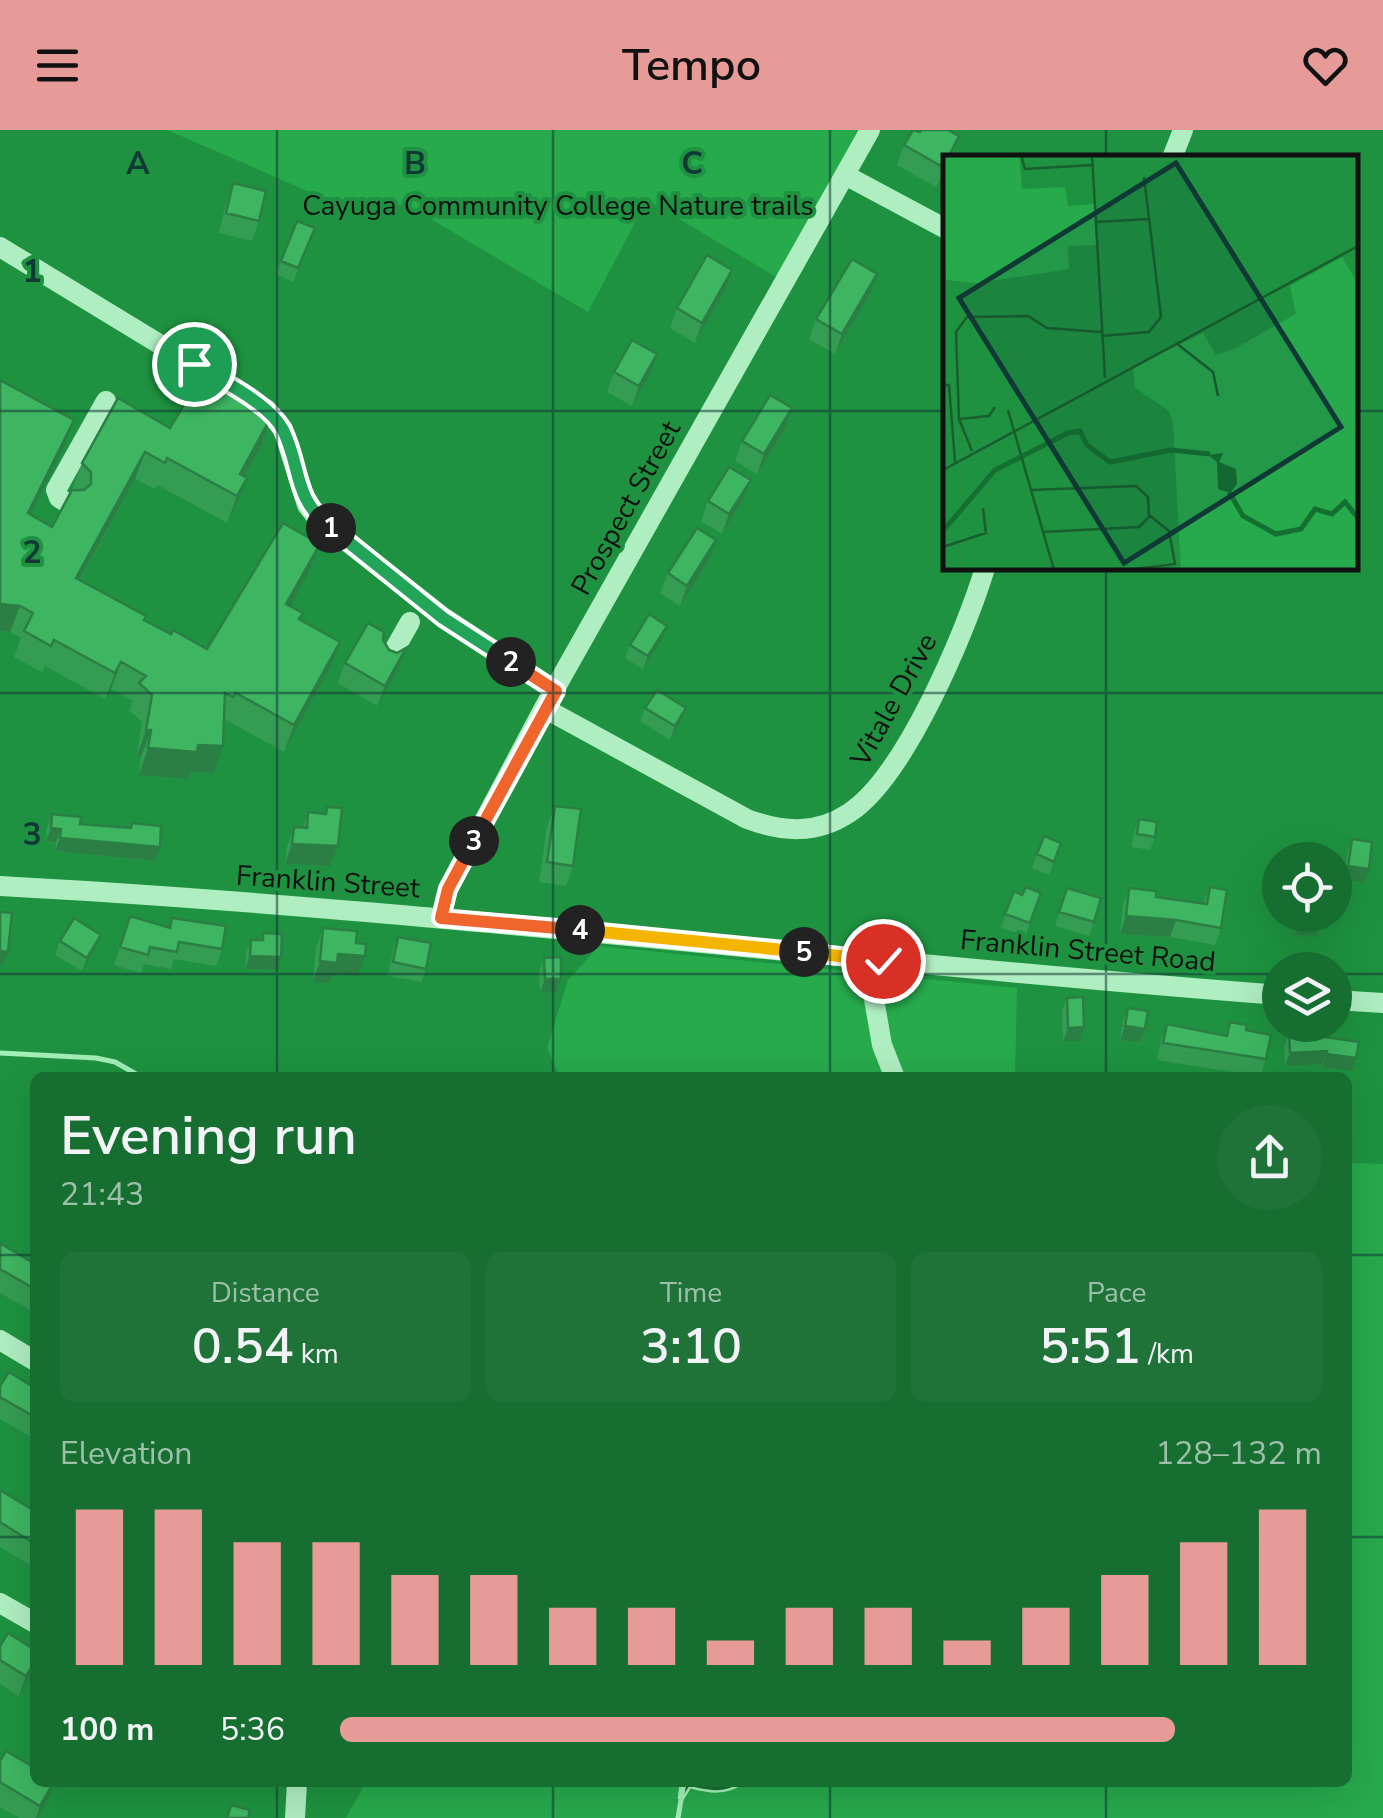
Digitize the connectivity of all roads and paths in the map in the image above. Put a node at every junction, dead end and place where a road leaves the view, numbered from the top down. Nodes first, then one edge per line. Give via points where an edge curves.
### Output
1 (870, 130) edge
2 (1183, 130) edge
3 (1173, 155) edge
4 (845, 175) junction
5 (943, 227) edge
6 (0, 246) edge
7 (106, 401) dead end
8 (69, 504) edge
9 (985, 570) edge
10 (410, 622) dead end
11 (388, 659) edge
12 (550, 700) junction
13 (0, 886) edge
14 (441, 918) junction
15 (771, 949) joint
16 (867, 959) junction
17 (1262, 994) edge
18 (1352, 1001) edge
19 (1383, 1003) edge
20 (893, 1072) edge
21 (0, 1340) edge
22 (30, 1358) edge
23 (0, 1603) edge
24 (30, 1619) edge
25 (298, 1787) edge
26 (295, 1818) edge

1 - 4 street, Prospect Street
2 - 3 street
4 - 5 street
4 - 12 street, Prospect Street
6 - 12 street, Vitale Drive via 266,409 282,429 307,505 318,518
7 - 8 street via 56,490
9 - 12 street, Vitale Drive via 947,670 894,762 872,794 824,825 799,831 747,819
10 - 11 street
12 - 14 street, Prospect Street via 448,889
13 - 14 street, Franklin Street
14 - 15 street, Franklin Street
15 - 16 street, Franklin Street Road
16 - 17 street, Franklin Street Road
16 - 20 street
18 - 19 street
21 - 22 street
23 - 24 street
25 - 26 street

